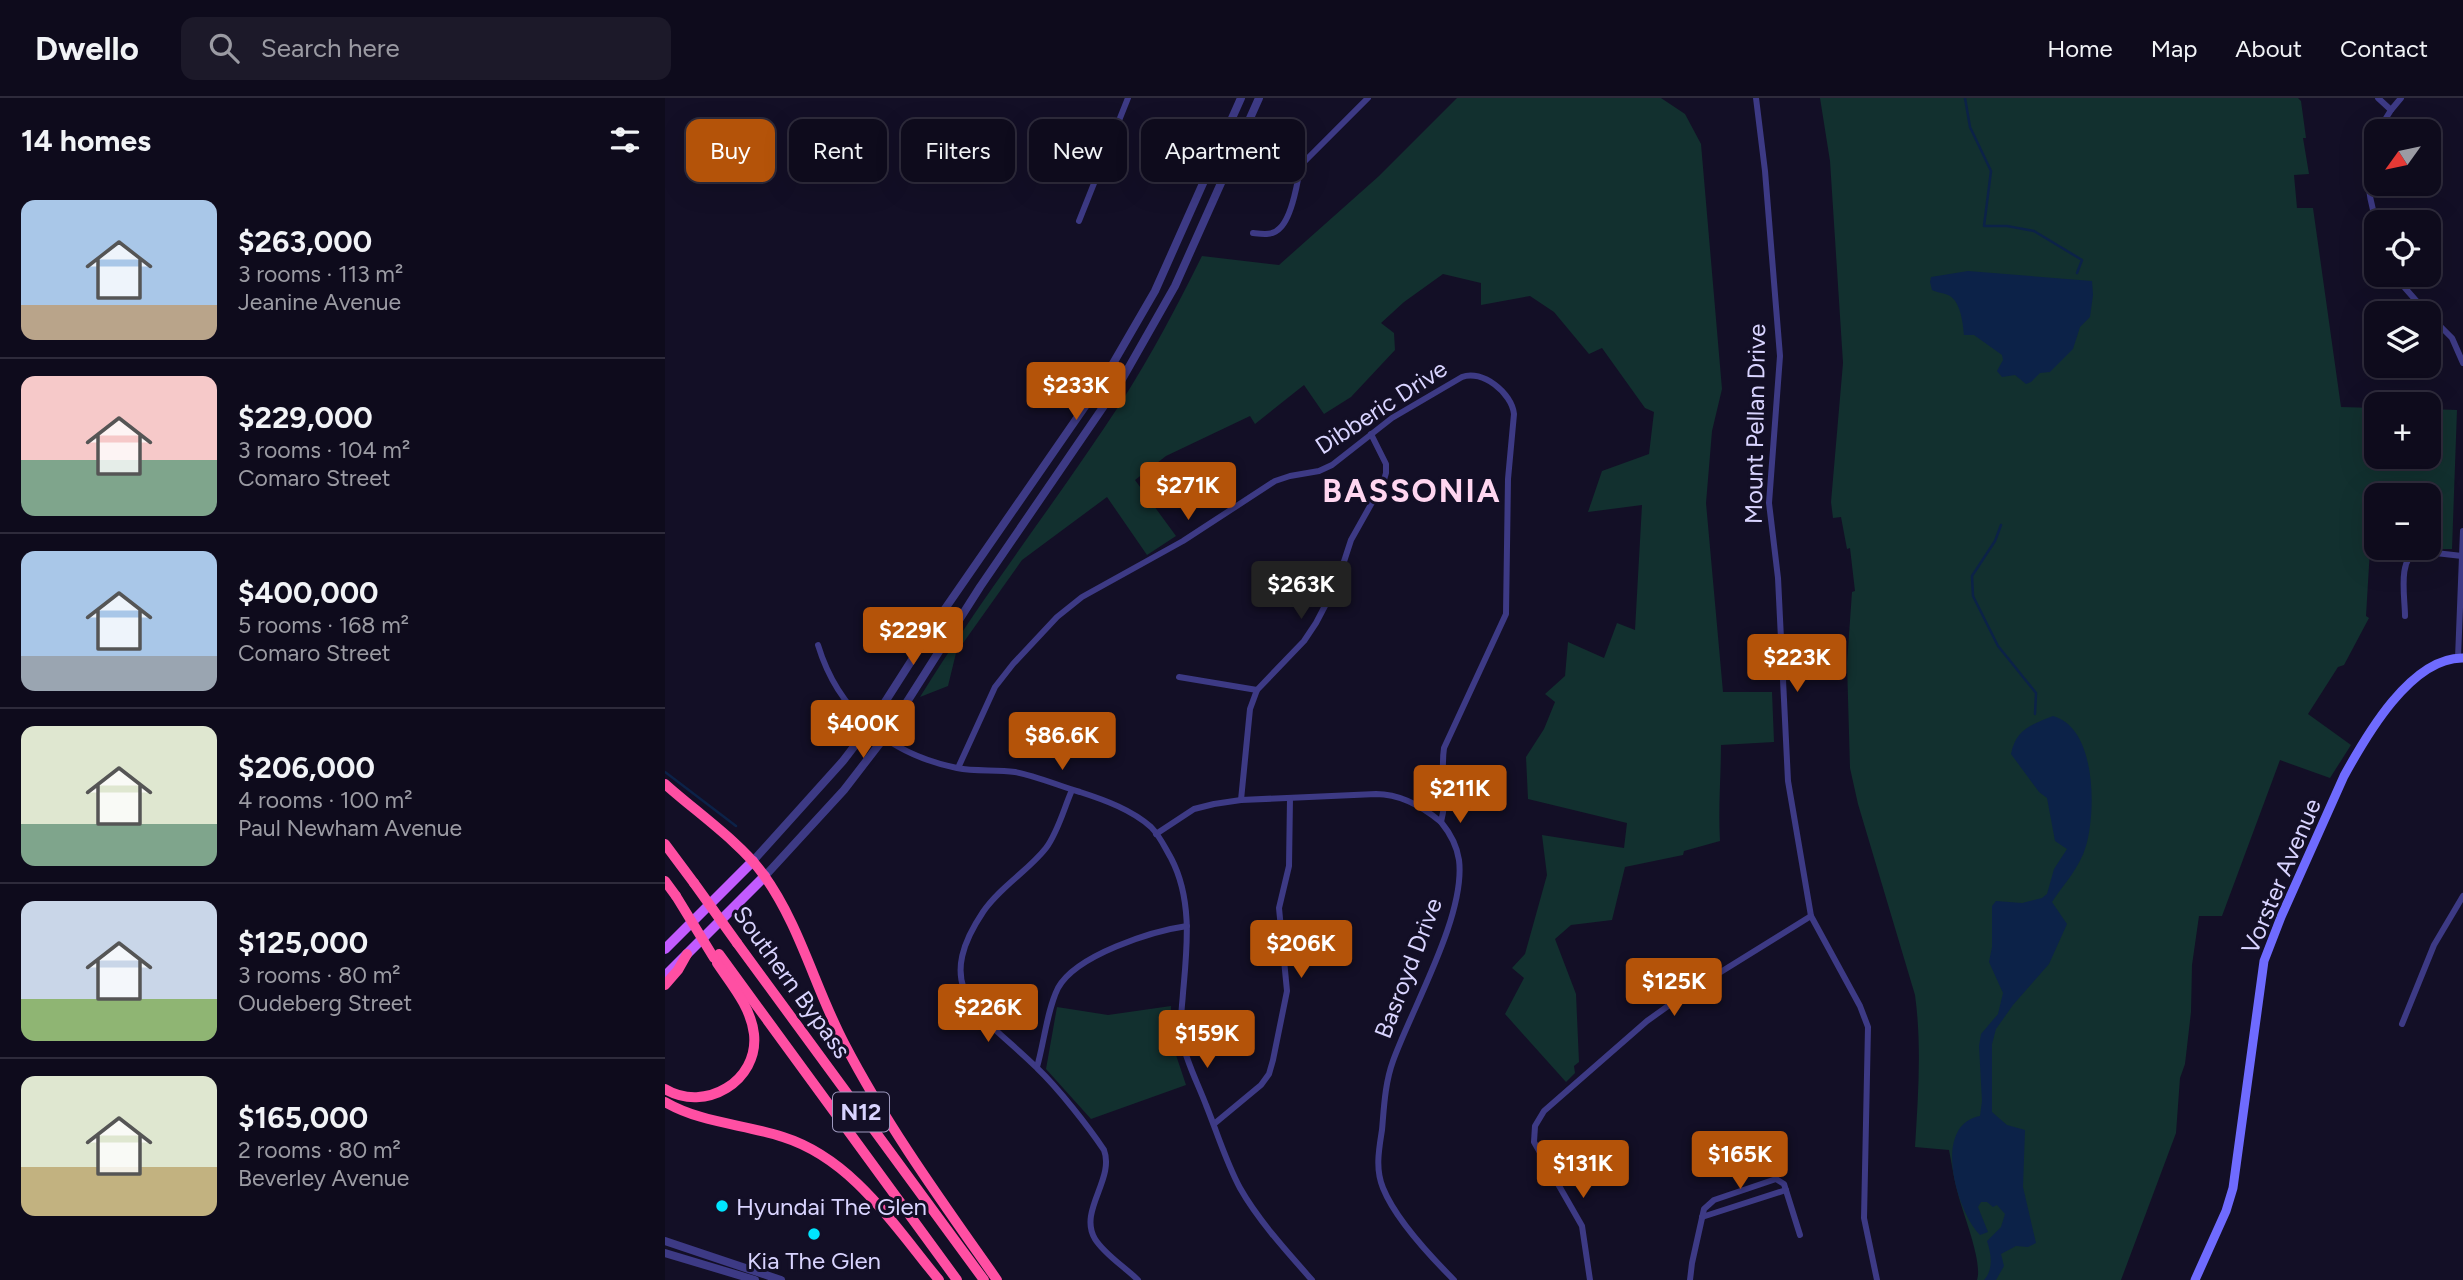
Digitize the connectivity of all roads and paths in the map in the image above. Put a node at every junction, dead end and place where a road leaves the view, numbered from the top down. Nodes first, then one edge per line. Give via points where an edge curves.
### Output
1 (1128, 98) edge
2 (1241, 98) edge
3 (1259, 98) edge
4 (1368, 98) edge
5 (1756, 98) edge
6 (2378, 98) edge
7 (2401, 98) edge
8 (2391, 110) junction
9 (1250, 119) edge
10 (2386, 119) edge
11 (1305, 159) edge
12 (1222, 182) edge
13 (1297, 182) edge
14 (1079, 220) dead end
15 (1253, 233) dead end
16 (2404, 287) edge
17 (2416, 301) edge
18 (2441, 327) edge
19 (2463, 363) edge
20 (1371, 434) junction
21 (2463, 531) edge
22 (2462, 556) edge
23 (2406, 616) dead end
24 (818, 645) dead end
25 (2460, 658) edge
26 (1179, 677) dead end
27 (1257, 690) junction
28 (869, 727) junction
29 (884, 738) junction
30 (958, 768) junction
31 (665, 784) edge
32 (1072, 790) junction
33 (1290, 798) junction
34 (1241, 800) junction
35 (1441, 822) junction
36 (1156, 834) junction
37 (665, 844) edge
38 (753, 861) junction
39 (765, 876) junction
40 (665, 881) edge
41 (2463, 896) edge
42 (1811, 916) junction
43 (1187, 926) junction
44 (665, 949) edge
45 (687, 954) junction
46 (716, 956) junction
47 (665, 976) edge
48 (665, 985) edge
49 (2402, 1024) dead end
50 (1037, 1067) junction
51 (665, 1089) edge
52 (665, 1102) edge
53 (1214, 1124) junction
54 (1786, 1190) junction
55 (1702, 1217) junction
56 (1800, 1234) dead end
57 (665, 1241) edge
58 (665, 1253) edge
59 (712, 1256) junction
60 (711, 1267) junction
61 (755, 1280) edge
62 (781, 1280) edge
63 (939, 1280) edge
64 (957, 1280) edge
65 (985, 1280) edge
66 (997, 1280) edge
67 (1138, 1280) edge
68 (1311, 1280) edge
69 (1454, 1280) edge
70 (1590, 1280) edge
71 (1691, 1280) edge
72 (1877, 1280) edge
73 (2195, 1280) edge

1 - 14 street
2 - 28 street via 1177,246 1131,336
3 - 9 street
4 - 11 street
5 - 42 street, Mount Pellan Drive via 1780,356 1769,503 1778,578 1786,752
6 - 8 street
7 - 8 street
8 - 10 street
12 - 29 street via 1141,349
13 - 15 street via 1282,227 1271,233
16 - 17 street
18 - 19 street via 2452,338
20 - 27 street via 1387,468 1381,488 1351,540 1337,583 1316,623
20 - 30 street, Dibberic Drive via 1328,467 1275,481 1184,541 1069,606 996,687
20 - 35 street, Dibberic Drive via 1413,403 1474,374 1506,396 1513,408 1506,614 1446,742
21 - 22 street, Vorster Avenue
22 - 23 street via 2412,553 2405,572
22 - 25 street, Vorster Avenue
24 - 28 street via 836,688
25 - 73 main road, Vorster Avenue via 2425,669 2406,685 2356,755 2275,929 2260,980 2233,1188
26 - 27 street
27 - 34 street via 1250,709
28 - 29 street
28 - 38 street
29 - 30 street via 924,758
29 - 39 street via 844,790
30 - 32 street via 1019,773
31 - 38 highway
32 - 36 street via 1124,809
32 - 50 street via 1049,844 988,905 962,954 963,985 971,1006
33 - 34 street
33 - 35 street via 1393,796
33 - 53 street via 1289,866 1279,908 1288,985 1276,1044 1264,1082
34 - 36 street via 1198,807
35 - 69 street, Basroyd Drive via 1458,851 1458,889 1449,926 1389,1072 1378,1164 1392,1205
36 - 43 street via 1179,877
37 - 65 highway, Southern Bypass / N12, bridge
38 - 39 highway
38 - 44 main road
39 - 45 main road
39 - 66 highway via 857,1068
40 - 46 highway, Southern Bypass / N12, bridge
41 - 49 street via 2434,945
42 - 70 street via 1662,1009 1539,1117 1534,1142 1582,1226
42 - 72 street, Mount Pellan Drive via 1868,1027 1864,1218
43 - 50 street via 1139,938 1069,974 1056,992
43 - 53 street via 1182,1041
45 - 47 main road
45 - 48 highway
46 - 51 highway via 749,1014 753,1054 742,1075 716,1094 695,1098
46 - 64 highway, Southern Bypass / N12
50 - 67 street via 1104,1150 1107,1163 1092,1232
52 - 63 highway via 692,1115 783,1137 831,1159 866,1192
53 - 68 street via 1244,1195
54 - 55 street
54 - 55 street via 1776,1179 1714,1200
54 - 56 street
55 - 71 street
57 - 59 street
58 - 60 street
59 - 60 street
59 - 62 street
60 - 61 street

